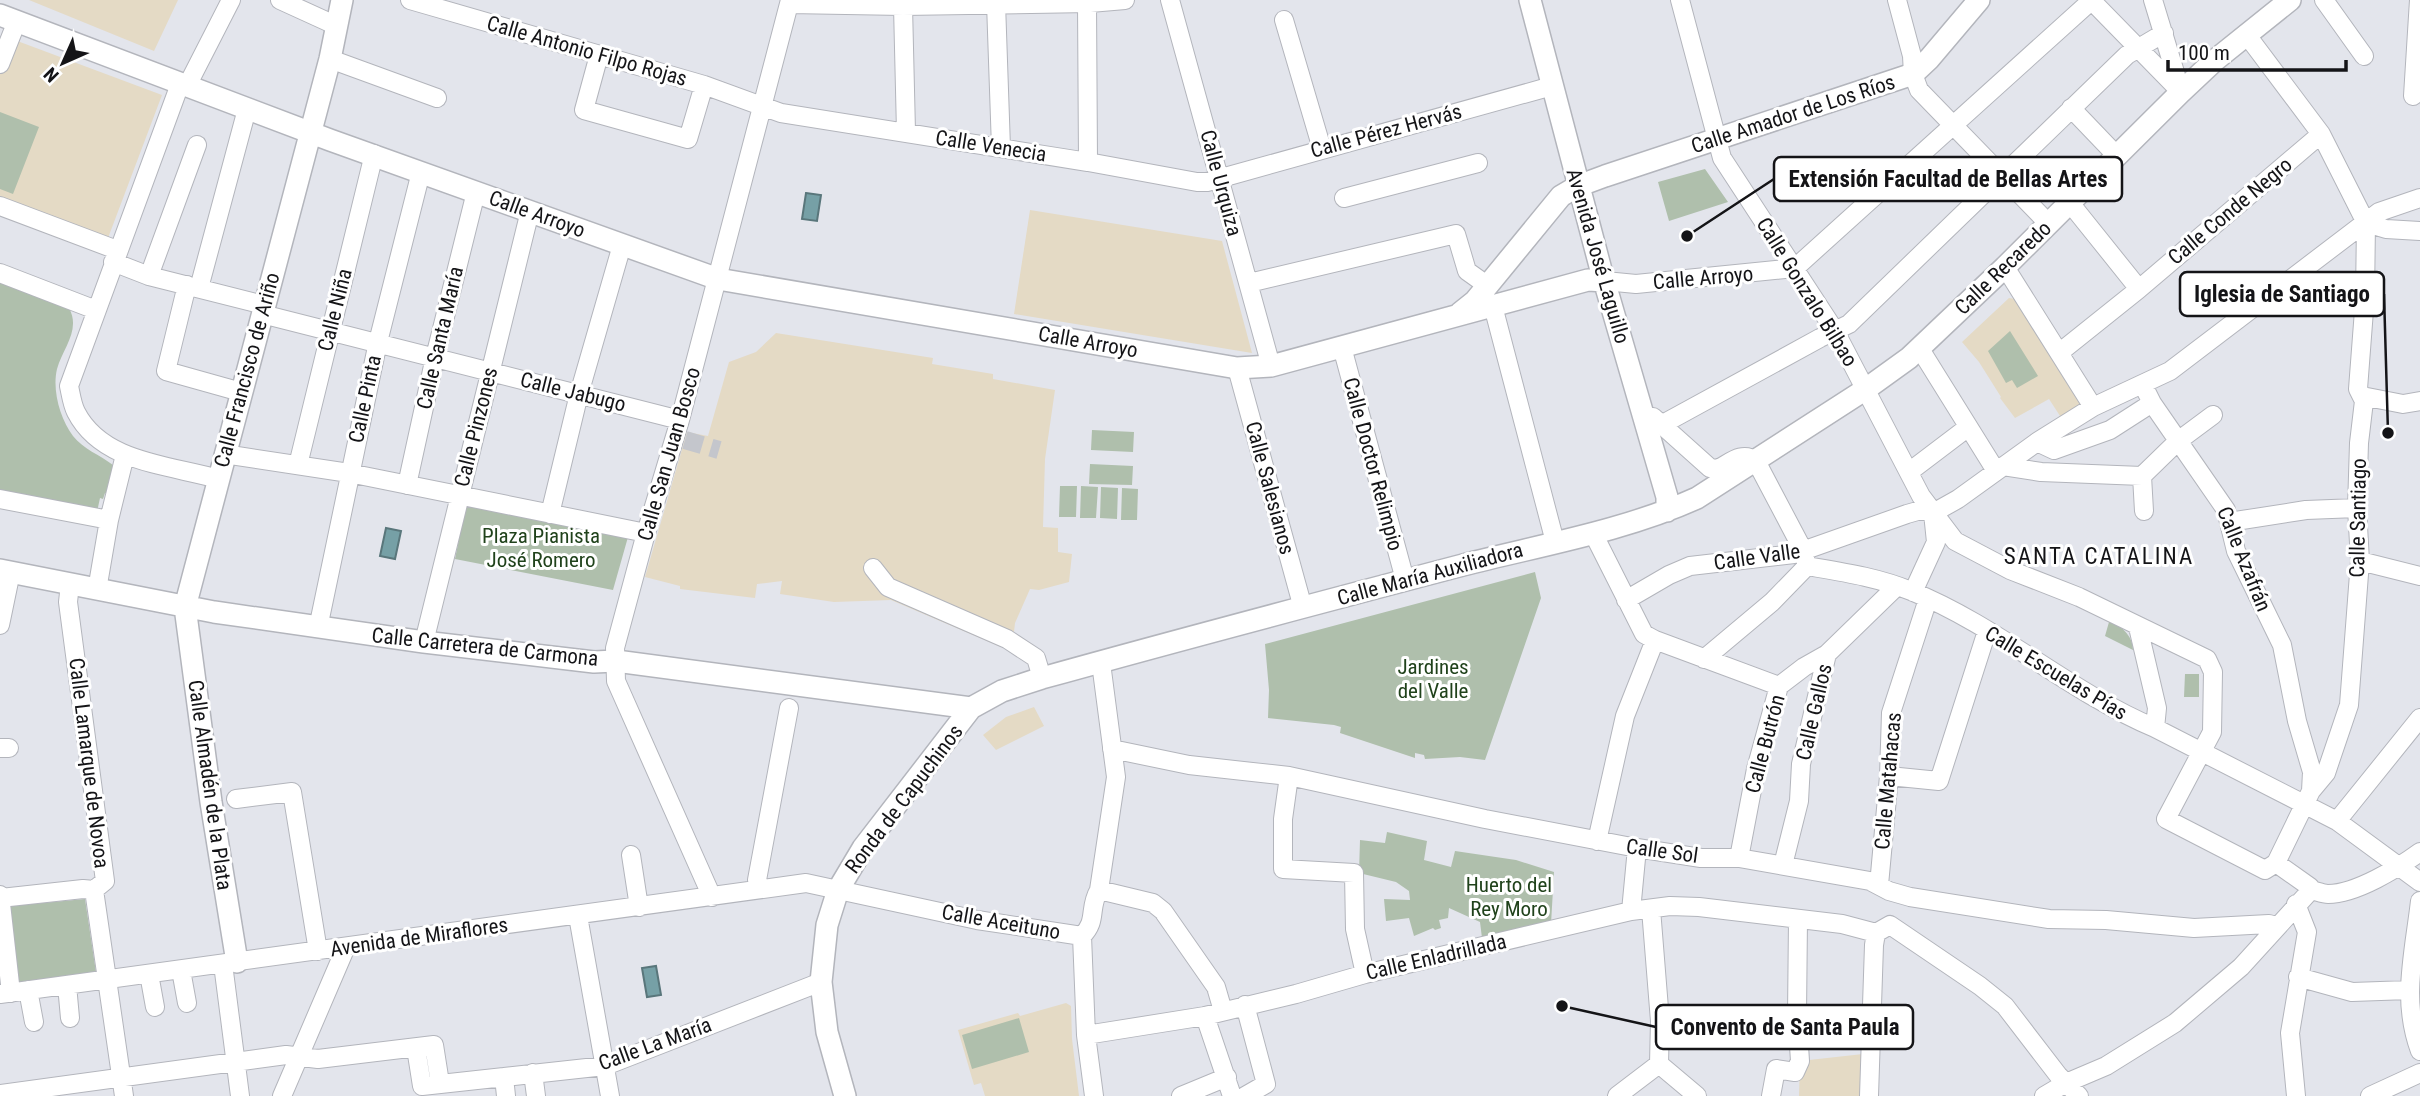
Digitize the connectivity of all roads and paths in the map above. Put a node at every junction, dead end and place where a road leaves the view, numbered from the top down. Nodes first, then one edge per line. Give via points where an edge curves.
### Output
1 (4, 0) edge
2 (231, 0) edge
3 (280, 0) edge
4 (342, 0) edge
5 (410, 0) edge
6 (1125, 0) edge
7 (1170, 0) edge
8 (1530, 0) edge
9 (1680, 0) edge
10 (1897, 0) edge
11 (1979, 0) edge
12 (2092, 0) edge
13 (2153, 0) edge
14 (2290, 0) edge
15 (2323, 0) edge
16 (2419, 1) edge
17 (790, 2) edge
18 (996, 2) junction
19 (1087, 3) junction
20 (903, 6) junction
21 (0, 8) edge
22 (8, 18) edge
23 (1284, 20) dead end
24 (337, 26) junction
25 (2164, 33) junction
26 (2246, 34) junction
27 (2137, 48) junction
28 (599, 55) junction
29 (2364, 56) dead end
30 (330, 58) junction
31 (0, 64) edge
32 (1913, 74) junction
33 (184, 85) junction
34 (704, 85) junction
35 (1552, 86) junction
36 (2181, 92) junction
37 (2413, 96) dead end
38 (437, 98) dead end
39 (762, 106) junction
40 (2071, 108) junction
41 (247, 109) junction
42 (1952, 125) junction
43 (906, 132) junction
44 (310, 133) junction
45 (2321, 134) junction
46 (1716, 141) junction
47 (197, 145) dead end
48 (1001, 148) junction
49 (1322, 149) junction
50 (374, 155) junction
51 (2117, 156) junction
52 (1088, 162) junction
53 (1478, 163) dead end
54 (421, 172) junction
55 (2001, 176) junction
56 (1220, 177) junction
57 (1578, 186) junction
58 (476, 192) junction
59 (1345, 198) dead end
60 (2420, 198) edge
61 (2070, 203) junction
62 (0, 206) edge
63 (530, 211) junction
64 (2366, 223) junction
65 (2049, 224) junction
66 (2420, 231) edge
67 (622, 245) junction
68 (115, 256) junction
69 (2006, 267) junction
70 (1795, 268) junction
71 (0, 273) edge
72 (149, 276) junction
73 (718, 279) junction
74 (1605, 281) junction
75 (1249, 283) junction
76 (193, 287) junction
77 (2139, 289) junction
78 (1496, 293) junction
79 (263, 309) junction
80 (96, 310) junction
81 (330, 330) junction
82 (1835, 331) junction
83 (377, 342) junction
84 (1342, 347) junction
85 (1920, 349) junction
86 (2059, 353) junction
87 (435, 357) junction
88 (1272, 366) junction
89 (1237, 368) junction
90 (490, 371) junction
91 (2143, 385) junction
92 (1866, 389) junction
93 (241, 392) junction
94 (579, 394) junction
95 (2362, 396) junction
96 (2418, 401) edge
97 (2152, 403) junction
98 (2092, 407) junction
99 (1642, 408) junction
100 (2213, 415) dead end
101 (1661, 425) junction
102 (1967, 428) junction
103 (680, 432) junction
104 (2178, 441) junction
105 (2038, 442) junction
106 (225, 454) junction
107 (125, 455) junction
108 (1747, 459) junction
109 (298, 465) junction
110 (1999, 469) junction
111 (1909, 472) junction
112 (349, 473) junction
113 (1721, 476) junction
114 (2142, 476) junction
115 (218, 479) junction
116 (407, 485) junction
117 (460, 495) junction
118 (0, 499) edge
119 (1667, 504) junction
120 (2357, 508) junction
121 (2144, 511) dead end
122 (1933, 513) junction
123 (550, 514) junction
124 (109, 520) junction
125 (2229, 522) junction
126 (646, 533) junction
127 (1593, 533) junction
128 (1555, 542) junction
129 (1805, 559) junction
130 (2360, 561) junction
131 (873, 568) dead end
132 (6, 571) edge
133 (2420, 576) edge
134 (1405, 580) junction
135 (70, 584) junction
136 (97, 590) junction
137 (1913, 592) junction
138 (1626, 600) junction
139 (185, 607) junction
140 (1303, 608) junction
141 (0, 625) edge
142 (2138, 626) junction
143 (318, 628) junction
144 (1987, 631) junction
145 (1655, 640) junction
146 (424, 642) junction
147 (1827, 654) junction
148 (1704, 659) junction
149 (616, 661) junction
150 (1101, 663) junction
151 (1042, 678) junction
152 (1779, 686) junction
153 (789, 708) dead end
154 (964, 708) junction
155 (2420, 718) edge
156 (2155, 728) junction
157 (1112, 749) junction
158 (2201, 752) junction
159 (1289, 776) junction
160 (1889, 776) junction
161 (2308, 798) junction
162 (236, 799) dead end
163 (2337, 821) junction
164 (1597, 841) junction
165 (1637, 848) junction
166 (2420, 852) edge
167 (631, 855) dead end
168 (1739, 858) junction
169 (2276, 863) junction
170 (1783, 865) junction
171 (2400, 867) junction
172 (757, 880) dead end
173 (2420, 881) edge
174 (1880, 885) junction
175 (94, 890) junction
176 (838, 890) junction
177 (1099, 890) junction
178 (2311, 890) junction
179 (1903, 895) junction
180 (0, 897) edge
181 (712, 897) junction
182 (868, 897) joint
183 (2420, 901) edge
184 (2296, 904) junction
185 (639, 907) junction
186 (1651, 909) junction
187 (1631, 911) junction
188 (578, 916) junction
189 (1798, 919) junction
190 (2276, 926) junction
191 (1890, 930) junction
192 (1082, 936) junction
193 (346, 947) junction
194 (318, 951) junction
195 (230, 963) junction
196 (181, 970) junction
197 (149, 974) junction
198 (1364, 974) junction
199 (2298, 977) junction
200 (108, 979) junction
201 (821, 982) junction
202 (67, 985) junction
203 (2409, 990) junction
204 (13, 992) edge
205 (187, 1003) dead end
206 (1245, 1005) junction
207 (155, 1007) dead end
208 (1223, 1011) junction
209 (1205, 1016) junction
210 (70, 1018) dead end
211 (34, 1022) dead end
212 (1086, 1035) junction
213 (2420, 1051) edge
214 (299, 1057) junction
215 (236, 1062) junction
216 (1658, 1065) junction
217 (605, 1066) junction
218 (533, 1073) junction
219 (2420, 1073) edge
220 (503, 1077) junction
221 (1227, 1077) junction
222 (123, 1087) edge
223 (429, 1089) edge
224 (2072, 1089) edge
225 (288, 1091) edge
226 (0, 1094) edge
227 (240, 1096) edge
228 (506, 1096) edge
229 (536, 1096) edge
230 (610, 1096) edge
231 (845, 1096) edge
232 (1094, 1096) edge
233 (1181, 1096) edge
234 (1232, 1096) edge
235 (1245, 1096) edge
236 (1617, 1096) edge
237 (1697, 1096) edge
238 (1771, 1096) edge
239 (1869, 1096) edge
240 (2045, 1096) edge
241 (2296, 1096) edge
242 (2370, 1096) edge

1 - 21 street
2 - 33 street
3 - 24 street
4 - 24 main road, Calle Francisco de Ariño
5 - 28 street, Calle Antonio Filpo Rojas
6 - 19 street
7 - 56 street, Calle Urquiza
8 - 35 main road, Avenida José Laguillo
9 - 46 street, Calle Gonzalo Bilbao
10 - 32 street
11 - 32 main road, Calle Amador de Los Ríos
12 - 27 street
12 - 42 street
13 - 25 street
14 - 26 main road, Calle Recaredo
15 - 29 street
16 - 37 street
17 - 20 street
17 - 39 street, Calle San Juan Bosco
18 - 19 street
18 - 20 street
18 - 48 street
19 - 52 street
20 - 43 street
22 - 31 street, Calle Arroyo
22 - 33 main road, Calle Arroyo
23 - 49 street
24 - 30 main road, Calle Francisco de Ariño
25 - 27 street
25 - 36 street
26 - 36 main road, Calle Recaredo
26 - 45 street
27 - 36 street
27 - 40 street
28 - 34 street, Calle Antonio Filpo Rojas
28 - 34 street via 584,110 597,114 688,139
30 - 38 street
30 - 44 main road, Calle Francisco de Ariño
32 - 42 street via 1919,90
32 - 46 main road, Calle Amador de Los Ríos
33 - 41 main road, Calle Arroyo
33 - 68 street
34 - 39 street, Calle Antonio Filpo Rojas
35 - 49 street, Calle Pérez Hervás
35 - 57 main road, Avenida José Laguillo
36 - 51 main road, Calle Recaredo
39 - 43 street, Calle Venecia via 781,113
39 - 73 street, Calle San Juan Bosco
40 - 51 street
40 - 55 street
41 - 44 main road, Calle Arroyo
41 - 76 street
42 - 55 street
42 - 70 street
43 - 48 street, Calle Venecia
44 - 50 main road, Calle Arroyo
44 - 79 main road, Calle Francisco de Ariño via 292,218
45 - 64 street
45 - 77 street, Calle Conde Negro
46 - 57 main road, Calle Amador de Los Ríos
46 - 70 street, Calle Gonzalo Bilbao via 1722,158
47 - 72 street
48 - 52 street, Calle Venecia
49 - 56 street, Calle Pérez Hervás
50 - 54 main road, Calle Arroyo
50 - 81 street, Calle Niña
51 - 61 main road, Calle Recaredo
52 - 56 street, Calle Venecia via 1197,182
53 - 59 street
54 - 58 main road, Calle Arroyo
54 - 83 street, Calle Pinta
55 - 65 street
55 - 82 street via 1849,324
56 - 75 street, Calle Urquiza
57 - 74 main road, Avenida José Laguillo
57 - 78 main road, Calle Amador de Los Ríos via 1556,200
58 - 63 main road, Calle Arroyo
58 - 87 street, Calle Santa María
60 - 64 street via 2386,208
61 - 65 main road, Calle Recaredo
61 - 77 street
62 - 68 street, Calle Jabugo
63 - 67 main road, Calle Arroyo
63 - 90 street, Calle Pinzones
64 - 66 street
64 - 91 street via 2170,371
64 - 95 street, Calle Santiago via 2358,389
65 - 69 main road, Calle Recaredo
67 - 73 main road, Calle Arroyo
67 - 94 street
68 - 72 street, Calle Jabugo
68 - 80 street
69 - 85 main road, Calle Recaredo
69 - 86 street
70 - 74 street, Calle Arroyo via 1636,284
70 - 82 street, Calle Gonzalo Bilbao
71 - 80 street
72 - 76 street, Calle Jabugo
73 - 89 main road, Calle Arroyo
73 - 103 street, Calle San Juan Bosco
74 - 78 main road, Calle Arroyo
74 - 99 main road, Avenida José Laguillo
75 - 78 street via 1456,234 1467,271
75 - 88 street, Calle Urquiza
76 - 79 street, Calle Jabugo
76 - 93 street via 166,371
77 - 86 street, Calle Conde Negro
78 - 84 main road, Calle Arroyo via 1454,318
78 - 128 street
79 - 81 street, Calle Jabugo
79 - 93 main road, Calle Francisco de Ariño
80 - 107 street via 69,386 86,428
81 - 83 street, Calle Jabugo
81 - 109 street, Calle Niña
82 - 92 street, Calle Gonzalo Bilbao
82 - 101 street
83 - 87 street, Calle Jabugo
83 - 112 street, Calle Pinta
84 - 88 main road, Calle Arroyo
84 - 134 street, Calle Doctor Relimpio
85 - 92 main road, Calle Recaredo
85 - 102 street
86 - 98 street
87 - 90 street, Calle Jabugo
87 - 116 street, Calle Santa María
88 - 89 main road, Calle Arroyo
89 - 140 street, Calle Salesianos
90 - 94 street, Calle Jabugo
90 - 117 street, Calle Pinzones
91 - 97 street, Calle Azafrán
91 - 98 street
92 - 108 main road, Calle María Auxiliadora
92 - 111 street, Calle Gonzalo Bilbao
93 - 106 main road, Calle Francisco de Ariño
94 - 103 street, Calle Jabugo
94 - 123 street
95 - 96 street via 2403,404
95 - 120 street, Calle Santiago
97 - 104 street, Calle Azafrán
97 - 105 street via 2098,436 2054,450
98 - 105 street
99 - 101 street
99 - 119 main road, Avenida José Laguillo
100 - 104 street
101 - 113 street
102 - 110 street
102 - 111 street
103 - 126 street, Calle San Juan Bosco
104 - 114 street
104 - 125 street, Calle Azafrán via 2221,501
105 - 110 street
106 - 109 street
106 - 115 main road, Calle Francisco de Ariño
107 - 115 street
107 - 124 street
108 - 113 main road, Calle María Auxiliadora
108 - 129 street
109 - 112 street
110 - 114 street
110 - 122 street
111 - 122 street, Calle Gonzalo Bilbao
112 - 116 street
112 - 143 street, Calle Pinta
113 - 119 main road, Calle María Auxiliadora
114 - 121 street
115 - 139 main road, Calle Francisco de Ariño
116 - 117 street
117 - 123 street
117 - 146 street, Calle Pinzones
118 - 124 street
119 - 127 main road, Calle María Auxiliadora
120 - 125 street via 2305,510
120 - 130 street, Calle Santiago
122 - 129 street, Calle Valle via 1907,514
122 - 137 street via 1936,542
122 - 142 street, Calle Gonzalo Bilbao via 1955,541
123 - 126 street
124 - 136 street
125 - 161 street, Calle Azafrán via 2236,551 2282,645 2312,772
126 - 149 street, Calle San Juan Bosco via 615,648
127 - 128 main road, Calle María Auxiliadora
127 - 138 street
128 - 134 main road, Calle María Auxiliadora
129 - 137 street, Calle Escuelas Pías
129 - 138 street, Calle Valle via 1690,566
129 - 148 street via 1772,602
130 - 133 street
130 - 161 street, Calle Santiago via 2348,705 2326,773
131 - 151 street via 888,587 1007,639 1036,658
132 - 135 main road, Calle Carretera de Carmona
132 - 141 street
134 - 140 main road, Calle María Auxiliadora
135 - 136 main road, Calle Carretera de Carmona
135 - 175 street, Calle Lamarque de Novoa via 67,597 104,881
136 - 139 main road, Calle Carretera de Carmona
137 - 144 street, Calle Escuelas Pías
137 - 147 street, Calle Gallos
137 - 160 street, Calle Matahacas via 1891,713
138 - 145 street via 1644,634
139 - 143 main road, Calle Carretera de Carmona
139 - 195 main road, Calle Almadén de la Plata
140 - 150 main road, Calle María Auxiliadora
142 - 156 street via 2157,708
142 - 158 street, Calle Gonzalo Bilbao via 2211,665 2212,732
143 - 146 main road, Calle Carretera de Carmona
144 - 156 street, Calle Escuelas Pías via 2124,715
144 - 160 street via 1939,780
145 - 148 street
145 - 164 street via 1625,716
146 - 149 main road, Calle Carretera de Carmona
147 - 152 street, Calle Butrón
147 - 170 street, Calle Gallos
148 - 152 street
149 - 154 main road, Calle Carretera de Carmona
149 - 181 street, Calle San Juan Bosco via 617,681
150 - 151 main road, Calle María Auxiliadora
150 - 157 street
151 - 154 main road, Calle María Auxiliadora
152 - 168 street, Calle Butrón via 1756,769
153 - 172 street
154 - 176 main road, Ronda de Capuchinos
155 - 163 street
156 - 158 street, Calle Escuelas Pías
157 - 159 street, Calle Sol via 1189,765
157 - 177 street via 1116,777
158 - 161 street, Calle Escuelas Pías
158 - 169 street via 2166,819 2265,870
159 - 164 street, Calle Sol
159 - 198 street via 1283,869 1354,873 1355,929
160 - 174 street, Calle Matahacas
161 - 163 street, Calle Escuelas Pías
161 - 169 street, Calle Santiago
162 - 194 street via 292,792
163 - 171 street, Calle Escuelas Pías
164 - 165 street, Calle Sol
165 - 168 street, Calle Sol via 1701,858
165 - 187 street
166 - 171 street
167 - 185 street
168 - 170 street, Calle Sol
169 - 178 street
170 - 174 street, Calle Sol
171 - 173 street, Calle Escuelas Pías
171 - 178 street via 2328,894
174 - 179 street, Calle Sol
175 - 180 street
175 - 200 street, Calle Lamarque de Novoa
176 - 181 street, Avenida de Miraflores via 806,883
176 - 182 street, Avenida de Miraflores
176 - 201 main road, Ronda de Capuchinos via 827,925
177 - 192 street via 1091,928
177 - 208 street via 1153,903 1163,911 1216,987
178 - 184 street
179 - 190 street, Calle Sol via 2049,919
179 - 191 street
180 - 204 street
181 - 185 street, Avenida de Miraflores
182 - 192 street, Calle Aceituno
183 - 203 street
184 - 190 street
184 - 199 street via 2307,932
185 - 188 street, Avenida de Miraflores
186 - 187 street, Calle Enladrillada
186 - 189 street, Calle Enladrillada via 1699,907
186 - 216 street via 1660,1021
187 - 198 street, Calle Enladrillada
188 - 193 street, Avenida de Miraflores
188 - 217 street
189 - 191 street, Calle Enladrillada
189 - 238 street via 1800,1061 1795,1072 1776,1069
190 - 224 street via 2241,967 2175,1023
191 - 224 street via 2005,1006
191 - 239 street via 1874,945
192 - 212 street
193 - 194 street, Avenida de Miraflores
193 - 214 street
194 - 195 street, Avenida de Miraflores
195 - 196 street, Avenida de Miraflores
195 - 215 street
196 - 197 street, Avenida de Miraflores
196 - 205 street
197 - 200 street, Avenida de Miraflores
197 - 207 street
198 - 206 street, Calle Enladrillada
199 - 203 street via 2351,992
199 - 241 street via 2290,1033
200 - 202 street, Avenida de Miraflores
200 - 222 street, Calle Lamarque de Novoa
201 - 217 street, Calle La María
201 - 231 main road, Ronda de Capuchinos via 827,1032
202 - 204 street, Avenida de Miraflores
202 - 210 street
203 - 213 street via 2410,1019
204 - 211 street
206 - 208 street, Calle Enladrillada
206 - 235 street via 1266,1084
208 - 209 street, Calle Enladrillada
209 - 212 street
209 - 221 street
212 - 232 street
214 - 215 street
214 - 223 street via 318,1059 434,1045
214 - 225 street
215 - 222 street
215 - 227 street
216 - 236 street
216 - 237 street
217 - 218 street, Calle La María
217 - 230 street
218 - 220 street, Calle La María
218 - 229 street
219 - 242 street
220 - 223 street, Calle La María
220 - 228 street
221 - 233 street
221 - 234 street
222 - 226 street
224 - 240 street

